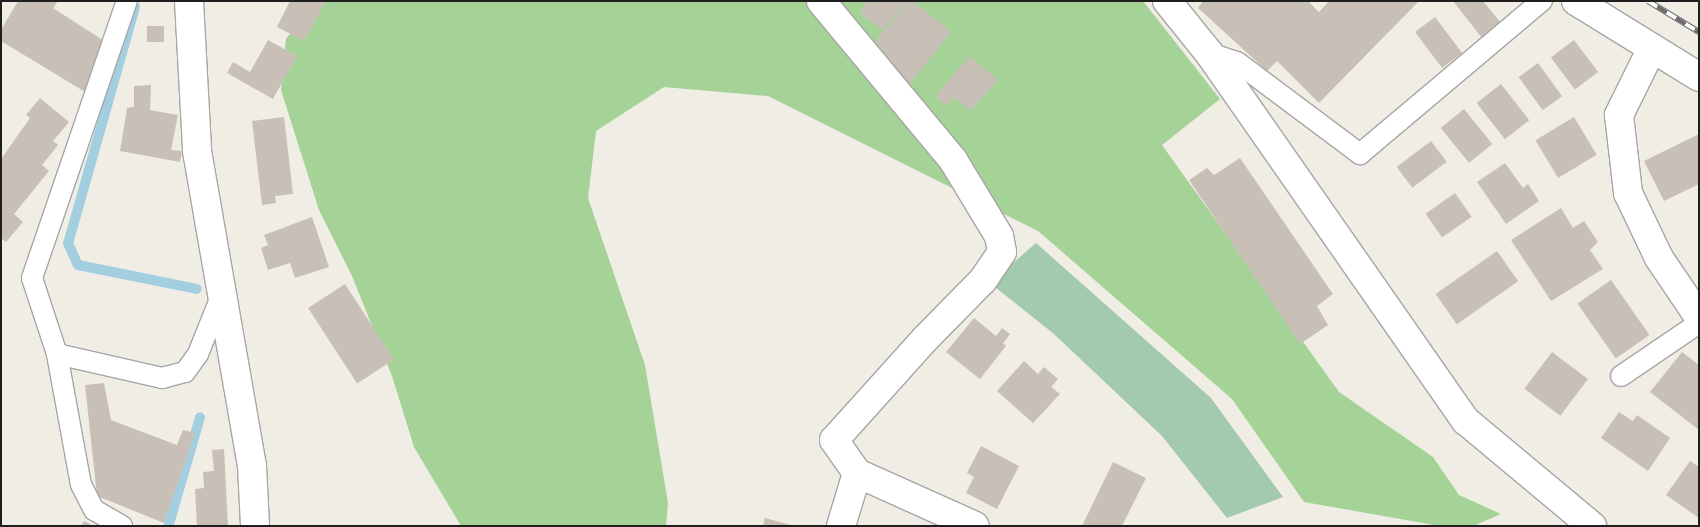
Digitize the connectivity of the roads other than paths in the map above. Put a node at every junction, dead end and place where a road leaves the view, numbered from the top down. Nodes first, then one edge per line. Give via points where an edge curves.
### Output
1 (127, 1) edge
2 (189, 1) edge
3 (821, 1) edge
4 (1167, 1) edge
5 (1542, 1) edge
6 (1576, 1) edge
7 (1652, 48) junction
8 (1209, 53) junction
9 (1699, 77) edge
10 (222, 294) junction
11 (1699, 318) edge
12 (1699, 323) edge
13 (57, 354) junction
14 (1621, 376) dead end
15 (857, 473) junction
16 (122, 526) edge
17 (255, 526) edge
18 (841, 526) edge
19 (975, 526) edge
20 (1592, 526) edge

1 - 13 lane via 32,278
2 - 10 street via 197,151
3 - 15 street via 954,160 1000,236 1002,252 983,280 834,440
4 - 8 street
5 - 8 lane via 1360,154 1237,62
6 - 7 street
7 - 9 street
7 - 11 street via 1619,115 1628,193 1659,258
8 - 20 street via 1466,421
10 - 13 lane via 198,354 185,372 162,378
10 - 17 street via 252,466
12 - 14 lane
13 - 16 lane via 81,486 94,510
15 - 18 street
15 - 19 street

